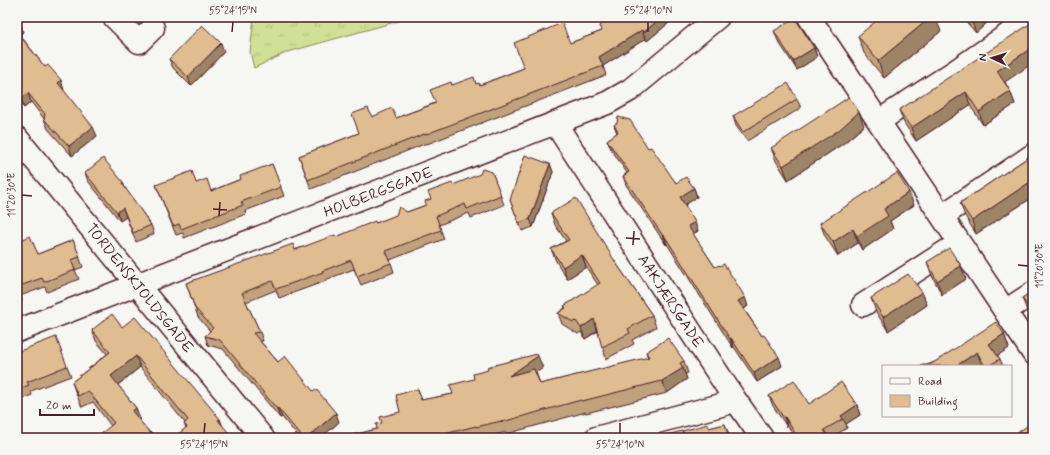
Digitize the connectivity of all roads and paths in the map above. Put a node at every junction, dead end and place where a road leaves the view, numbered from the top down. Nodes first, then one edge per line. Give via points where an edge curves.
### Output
1 (114, 17) edge
2 (718, 17) edge
3 (809, 17) edge
4 (1023, 24) dead end
5 (153, 28) dead end
6 (860, 92) junction
7 (840, 104) edge
8 (879, 121) junction
9 (555, 123) junction
10 (17, 138) edge
11 (1033, 155) edge
12 (909, 166) junction
13 (890, 179) edge
14 (942, 216) junction
15 (960, 243) junction
16 (137, 284) junction
17 (1033, 293) edge
18 (863, 305) dead end
19 (1007, 313) junction
20 (989, 328) edge
21 (17, 331) edge
22 (1033, 353) edge
23 (734, 398) junction
24 (263, 438) edge
25 (596, 438) edge
26 (762, 438) edge

1 - 5 street via 139,42
2 - 9 street, HOLBERGSGADE via 630,90 607,103
3 - 6 street
4 - 8 street
6 - 7 street
6 - 8 street
8 - 12 street
9 - 16 street, HOLBERGSGADE
9 - 23 street, AAKJÆRSGADE
10 - 16 street, TORDENSKJOLDSGADE
11 - 14 street
12 - 13 street
12 - 14 street
14 - 15 street
15 - 18 street
15 - 19 street
16 - 21 street, HOLBERGSGADE
16 - 24 street, TORDENSKJOLDSGADE
17 - 19 street
19 - 20 street
19 - 22 street
23 - 25 street via 725,404
23 - 26 street, AAKJÆRSGADE

